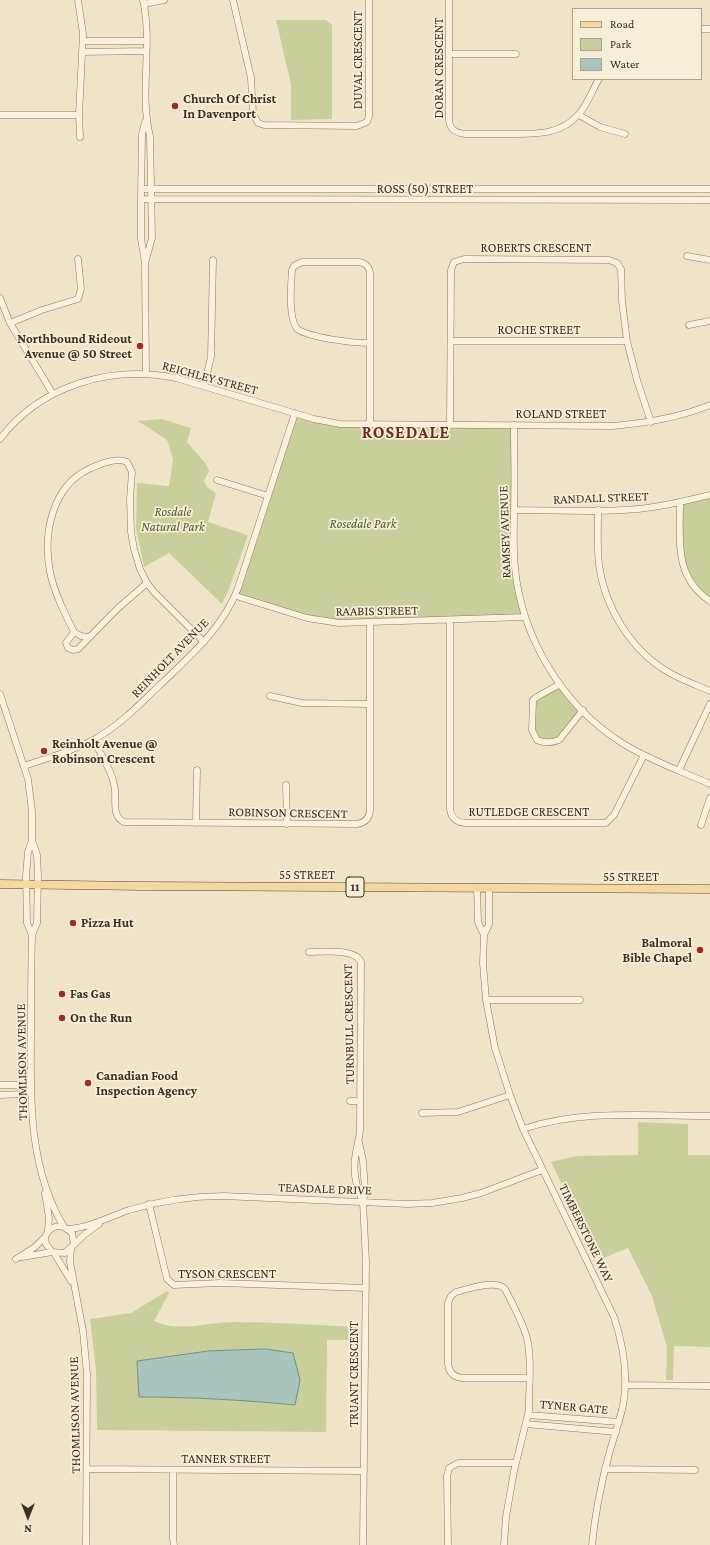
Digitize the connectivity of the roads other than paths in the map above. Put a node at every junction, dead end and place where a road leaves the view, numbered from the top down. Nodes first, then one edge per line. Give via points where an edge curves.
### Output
1 (78, 0) edge
2 (164, 0) edge
3 (233, 0) edge
4 (369, 0) edge
5 (449, 0) edge
6 (144, 2) edge
7 (83, 41) junction
8 (146, 41) junction
9 (146, 51) junction
10 (82, 52) junction
11 (449, 54) junction
12 (516, 54) dead end
13 (598, 80) edge
14 (0, 115) edge
15 (79, 115) junction
16 (579, 115) junction
17 (146, 120) junction
18 (625, 134) dead end
19 (80, 137) dead end
20 (141, 189) junction
21 (151, 189) junction
22 (710, 189) edge
23 (141, 199) junction
24 (151, 200) junction
25 (710, 200) edge
26 (687, 256) dead end
27 (78, 259) dead end
28 (212, 260) dead end
29 (710, 260) edge
30 (145, 263) junction
31 (0, 298) edge
32 (710, 321) edge
33 (10, 323) junction
34 (689, 325) dead end
35 (450, 341) junction
36 (627, 341) junction
37 (370, 343) junction
38 (146, 373) junction
39 (204, 386) junction
40 (53, 394) junction
41 (710, 405) edge
42 (295, 413) junction
43 (651, 422) junction
44 (370, 425) junction
45 (409, 425) joint
46 (450, 425) junction
47 (514, 425) junction
48 (0, 439) edge
49 (217, 480) dead end
50 (710, 495) edge
51 (268, 496) junction
52 (680, 503) junction
53 (514, 510) junction
54 (598, 510) junction
55 (147, 583) junction
56 (236, 596) junction
57 (710, 601) edge
58 (525, 617) junction
59 (450, 620) junction
60 (370, 623) junction
61 (74, 632) junction
62 (89, 637) junction
63 (204, 642) junction
64 (560, 684) junction
65 (710, 691) edge
66 (0, 694) edge
67 (270, 696) dead end
68 (370, 704) junction
69 (710, 704) edge
70 (583, 710) junction
71 (94, 740) junction
72 (644, 755) junction
73 (24, 766) junction
74 (197, 770) dead end
75 (679, 770) junction
76 (710, 784) edge
77 (286, 785) dead end
78 (710, 798) edge
79 (196, 823) junction
80 (286, 824) junction
81 (701, 825) dead end
82 (32, 840) junction
83 (0, 884) edge
84 (26, 884) junction
85 (38, 884) junction
86 (477, 887) junction
87 (489, 888) junction
88 (710, 889) edge
89 (32, 935) junction
90 (484, 935) junction
91 (309, 952) dead end
92 (486, 1000) junction
93 (580, 1000) dead end
94 (0, 1085) edge
95 (30, 1090) junction
96 (0, 1095) edge
97 (510, 1095) junction
98 (350, 1100) dead end
99 (360, 1100) junction
100 (422, 1113) dead end
101 (710, 1116) edge
102 (523, 1129) junction
103 (542, 1170) junction
104 (45, 1188) junction
105 (363, 1202) junction
106 (149, 1204) junction
107 (106, 1219) junction
108 (66, 1228) junction
109 (48, 1230) junction
110 (45, 1237) junction
111 (72, 1247) junction
112 (53, 1253) junction
113 (73, 1286) junction
114 (366, 1288) junction
115 (529, 1378) junction
116 (625, 1385) junction
117 (710, 1386) edge
118 (528, 1415) junction
119 (619, 1422) junction
120 (526, 1424) junction
121 (616, 1432) junction
122 (516, 1462) junction
123 (87, 1469) junction
124 (605, 1469) junction
125 (174, 1470) junction
126 (695, 1470) dead end
127 (364, 1471) junction
128 (86, 1545) edge
129 (174, 1545) edge
130 (364, 1545) edge
131 (448, 1545) edge
132 (504, 1545) edge
133 (592, 1545) edge

1 - 7 street
2 - 6 street
3 - 4 street, DUVAL CRESCENT via 251,78 253,114 258,123 357,126 367,122 369,116
5 - 11 street, DORAN CRESCENT
6 - 8 street
7 - 8 street
7 - 10 street
8 - 9 street
9 - 10 street
9 - 17 street
10 - 15 street
11 - 12 street
11 - 16 street, DORAN CRESCENT via 449,123 457,133 543,134 561,128
13 - 16 street, DORAN CRESCENT
14 - 15 street
15 - 19 street
16 - 18 street via 600,127
17 - 20 street via 142,134
17 - 21 street via 150,136
20 - 21 street, ROSS (50) STREET
20 - 23 street
21 - 22 street, ROSS (50) STREET
21 - 24 street
23 - 24 street, ROSS (50) STREET
23 - 30 street via 141,239
24 - 25 street, ROSS (50) STREET
24 - 30 street via 152,238
26 - 29 street
27 - 33 street via 81,289 78,298
28 - 39 street via 211,357
30 - 38 street
31 - 33 street
32 - 34 street
33 - 40 street
35 - 36 street, ROCHE STREET
35 - 36 street, ROBERTS CRESCENT via 451,270 457,260 464,259 613,260 621,269
35 - 46 street, ROBERTS CRESCENT
36 - 43 street, ROBERTS CRESCENT
37 - 37 street via 370,274 366,265 359,262 302,262 294,266 292,315 297,329 331,339
37 - 44 street
38 - 39 street, REICHLEY STREET
38 - 40 street, REICHLEY STREET via 92,379
39 - 42 street, REICHLEY STREET
40 - 48 street, REICHLEY STREET via 18,419
41 - 43 street, ROLAND STREET via 676,417
42 - 44 street, REICHLEY STREET via 327,422
42 - 51 street, REINHOLT AVENUE
43 - 47 street, ROLAND STREET via 613,426
44 - 45 street, REICHLEY STREET
45 - 46 street, ROLAND STREET
46 - 47 street, ROLAND STREET
47 - 53 street, RAMSEY AVENUE
49 - 51 street
50 - 52 street, RANDALL STREET
51 - 56 street, REINHOLT AVENUE
52 - 54 street, RANDALL STREET via 639,509
52 - 57 street via 682,564 692,584
53 - 54 street, RANDALL STREET
53 - 58 street, RAMSEY AVENUE via 515,569
54 - 65 street via 602,577 612,608 623,628 657,665
55 - 61 street via 137,561 132,540 131,468 127,462 118,460 87,470 64,490 54,508 50,525 50,572
55 - 62 street
55 - 63 street
56 - 60 street, RAABIS STREET via 317,620 339,624
56 - 63 street, REINHOLT AVENUE
58 - 59 street, RAABIS STREET
58 - 64 street, RAMSEY AVENUE via 542,657
59 - 60 street, RAABIS STREET
59 - 72 street, RUTLEDGE CRESCENT via 450,809 455,819 465,823 606,823 614,815
60 - 68 street, ROBINSON CRESCENT
61 - 62 street
61 - 62 street via 66,643 71,650 78,649
63 - 71 street, REINHOLT AVENUE via 127,717
64 - 70 street, RAMSEY AVENUE
64 - 70 street via 533,700 532,730 537,740 559,740
66 - 73 street
67 - 68 street via 302,703
68 - 80 street, ROBINSON CRESCENT via 368,819 357,824
69 - 75 street
70 - 72 street, RAMSEY AVENUE via 612,736
71 - 73 street, REINHOLT AVENUE
71 - 79 street, ROBINSON CRESCENT via 113,780 116,812 120,820
72 - 75 street, RAMSEY AVENUE
73 - 82 street via 32,801
74 - 79 street
75 - 76 street, RAMSEY AVENUE
77 - 80 street
78 - 81 street
79 - 80 street, ROBINSON CRESCENT
82 - 84 street via 28,852
82 - 85 street via 37,855
83 - 84 main road, 55 STREET / 11
84 - 85 main road, 55 STREET / 11
84 - 89 street, THOMLISON AVENUE via 27,923
85 - 86 main road, 55 STREET / 11
85 - 89 street, THOMLISON AVENUE via 37,923
86 - 87 main road, 55 STREET / 11
86 - 90 street, TIMBERSTONE WAY via 478,922
87 - 88 main road, 55 STREET / 11
87 - 90 street, TIMBERSTONE WAY via 488,924
89 - 95 street, THOMLISON AVENUE
90 - 92 street, TIMBERSTONE WAY
91 - 99 street, TURNBULL CRESCENT via 348,953 358,957 361,962
92 - 93 street
92 - 97 street, TIMBERSTONE WAY via 495,1048
94 - 95 street via 23,1085
95 - 96 street via 23,1094
95 - 104 street, THOMLISON AVENUE via 37,1155
97 - 100 street via 458,1112
97 - 102 street, TIMBERSTONE WAY
98 - 99 street
99 - 105 street, TURNBULL CRESCENT via 359,1142 365,1190
101 - 102 street via 590,1116 548,1122
102 - 103 street, TIMBERSTONE WAY
103 - 105 street, TEASDALE DRIVE via 497,1188 456,1199 407,1204
103 - 116 street, TIMBERSTONE WAY via 614,1316 624,1356
104 - 108 street, THOMLISON AVENUE
104 - 109 street, THOMLISON AVENUE
105 - 106 street, TEASDALE DRIVE via 208,1196
105 - 114 street, TRUANT CRESCENT
106 - 107 street, TEASDALE DRIVE
106 - 114 street, TYSON CRESCENT via 166,1279 174,1286 216,1282
107 - 108 street, TEASDALE DRIVE via 80,1228
107 - 111 street, TEASDALE DRIVE
108 - 109 street via 55,1227
108 - 111 street via 72,1233
109 - 110 street
110 - 112 street via 46,1244
110 - 112 street via 18,1258
111 - 112 street via 65,1254
111 - 113 street, THOMLISON AVENUE via 70,1262
112 - 113 street, THOMLISON AVENUE
113 - 123 street, THOMLISON AVENUE via 83,1331 87,1374
114 - 127 street, TRUANT CRESCENT
115 - 115 street via 529,1352 525,1333 503,1287 493,1284 452,1294 448,1303 448,1368 452,1374 462,1378
115 - 118 street
116 - 117 street
116 - 119 street, TIMBERSTONE WAY
118 - 119 street, TYNER GATE
118 - 120 street
119 - 121 street, TIMBERSTONE WAY
120 - 121 street, TYNER GATE
120 - 122 street
121 - 124 street, TIMBERSTONE WAY
122 - 131 street via 458,1463 449,1468
122 - 132 street via 506,1517
123 - 125 street, TANNER STREET
123 - 128 street, THOMLISON AVENUE
124 - 126 street
124 - 133 street, TIMBERSTONE WAY
125 - 127 street, TANNER STREET
125 - 129 street
127 - 130 street, TRUANT CRESCENT

